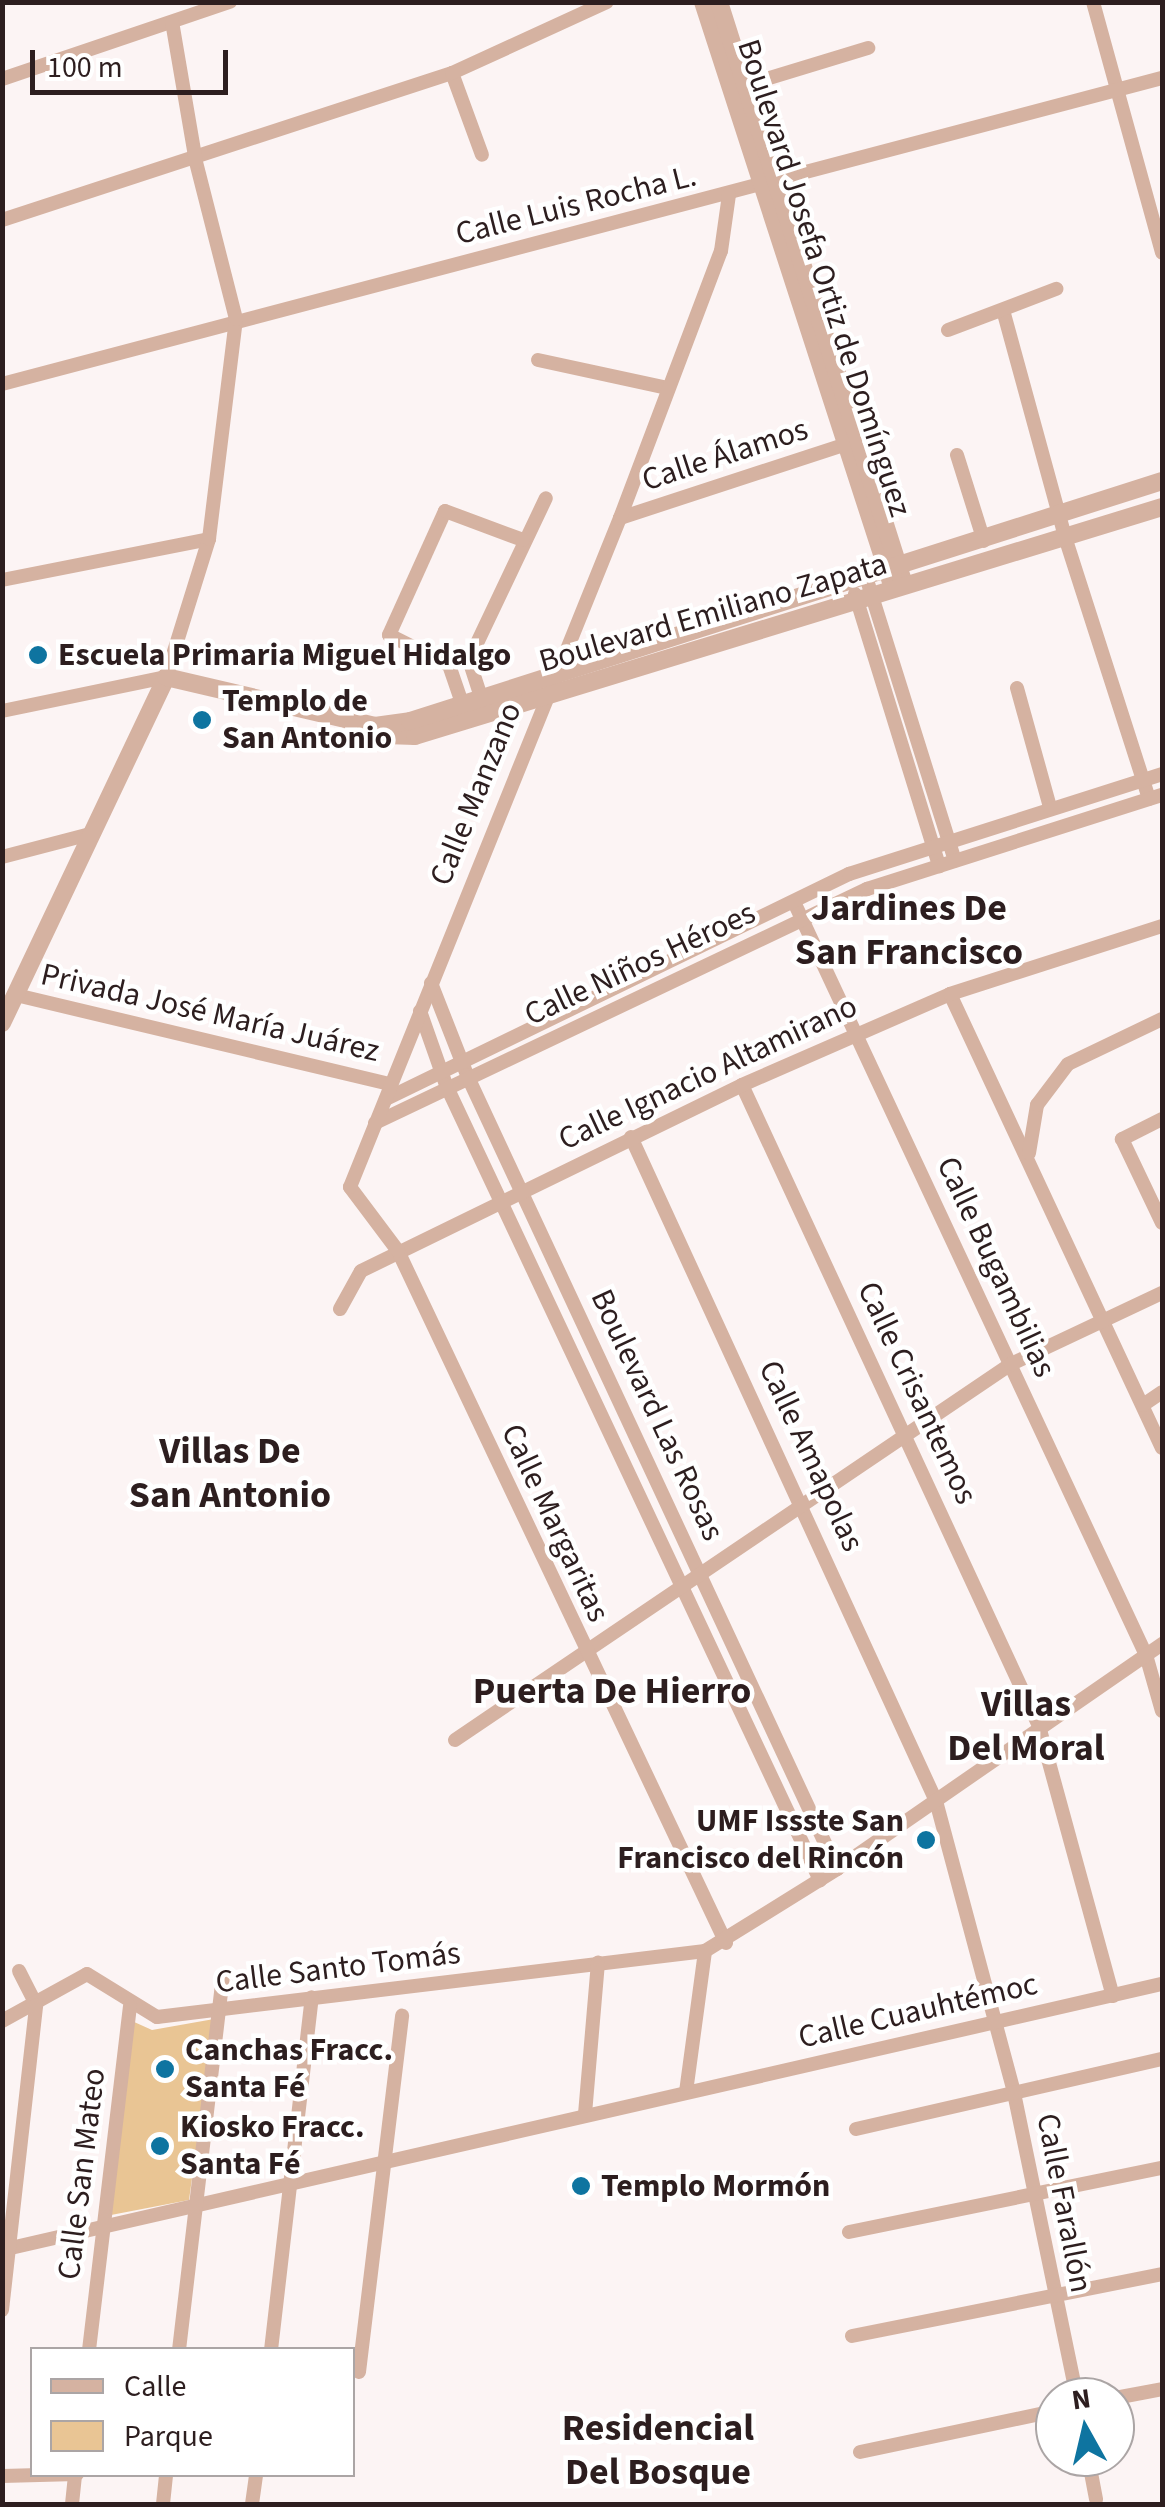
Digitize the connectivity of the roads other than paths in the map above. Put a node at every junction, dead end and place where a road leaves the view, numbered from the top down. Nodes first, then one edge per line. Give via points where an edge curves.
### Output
1 (230, 2) edge
2 (607, 2) edge
3 (703, 2) edge
4 (719, 2) edge
5 (1092, 2) edge
6 (172, 22) junction
7 (868, 48) dead end
8 (452, 73) junction
9 (1162, 78) edge
10 (2, 79) edge
11 (743, 86) junction
12 (1118, 88) junction
13 (482, 155) dead end
14 (196, 162) junction
15 (767, 184) junction
16 (728, 195) junction
17 (2, 220) edge
18 (1162, 252) edge
19 (1056, 289) dead end
20 (1003, 310) junction
21 (236, 320) junction
22 (948, 330) dead end
23 (538, 360) dead end
24 (2, 384) edge
25 (668, 388) junction
26 (846, 444) junction
27 (956, 455) dead end
28 (1162, 481) edge
29 (546, 498) dead end
30 (1162, 507) edge
31 (1061, 516) junction
32 (620, 518) junction
33 (1065, 537) junction
34 (209, 538) junction
35 (524, 540) junction
36 (984, 540) junction
37 (893, 571) junction
38 (2, 580) edge
39 (860, 582) junction
40 (900, 591) junction
41 (866, 602) junction
42 (468, 660) junction
43 (449, 665) junction
44 (163, 682) junction
45 (550, 682) junction
46 (1016, 688) dead end
47 (472, 700) junction
48 (2, 711) edge
49 (1162, 774) edge
50 (1141, 781) junction
51 (1156, 798) edge
52 (1050, 807) junction
53 (94, 834) junction
54 (950, 842) junction
55 (934, 846) junction
56 (2, 857) edge
57 (955, 861) junction
58 (940, 866) junction
59 (794, 902) junction
60 (802, 918) junction
61 (1162, 926) edge
62 (431, 983) junction
63 (950, 994) junction
64 (16, 995) junction
65 (420, 1010) junction
66 (1162, 1019) edge
67 (2, 1023) edge
68 (856, 1032) junction
69 (460, 1060) junction
70 (439, 1069) junction
71 (466, 1076) junction
72 (391, 1084) junction
73 (446, 1085) junction
74 (742, 1085) junction
75 (385, 1099) junction
76 (1162, 1120) edge
77 (375, 1123) junction
78 (632, 1137) junction
79 (1029, 1153) junction
80 (350, 1187) joint
81 (521, 1192) junction
82 (500, 1202) junction
83 (1162, 1219) edge
84 (398, 1251) junction
85 (1162, 1293) edge
86 (340, 1309) dead end
87 (1106, 1323) junction
88 (1011, 1364) junction
89 (1162, 1392) edge
90 (1143, 1406) junction
91 (906, 1432) junction
92 (1161, 1441) edge
93 (804, 1505) junction
94 (702, 1575) junction
95 (685, 1587) junction
96 (1162, 1644) edge
97 (1146, 1655) junction
98 (586, 1657) junction
99 (1162, 1711) edge
100 (1039, 1726) junction
101 (455, 1740) dead end
102 (936, 1801) junction
103 (836, 1870) junction
104 (820, 1880) junction
105 (726, 1943) junction
106 (705, 1951) junction
107 (598, 1962) junction
108 (19, 1970) dead end
109 (223, 1974) dead end
110 (1162, 1984) edge
111 (1113, 1996) junction
112 (312, 1997) junction
113 (36, 2005) junction
114 (130, 2006) junction
115 (221, 2012) junction
116 (402, 2016) dead end
117 (996, 2020) junction
118 (2, 2021) edge
119 (1162, 2060) edge
120 (686, 2092) junction
121 (1014, 2093) junction
122 (586, 2114) junction
123 (856, 2128) dead end
124 (385, 2158) junction
125 (1162, 2168) edge
126 (292, 2181) junction
127 (1033, 2196) junction
128 (194, 2206) junction
129 (102, 2226) junction
130 (849, 2232) dead end
131 (6, 2249) edge
132 (1162, 2274) edge
133 (1054, 2295) junction
134 (2, 2310) edge
135 (852, 2336) dead end
136 (89, 2347) edge
137 (179, 2347) edge
138 (271, 2347) edge
139 (359, 2372) dead end
140 (1072, 2377) edge
141 (1162, 2389) edge
142 (1135, 2394) edge
143 (1035, 2414) edge
144 (860, 2452) dead end
145 (30, 2475) edge
146 (2, 2476) edge
147 (76, 2477) edge
148 (166, 2477) edge
149 (256, 2477) edge
150 (1092, 2477) edge
151 (1096, 2499) dead end
152 (72, 2504) edge
153 (162, 2504) edge
154 (252, 2504) edge

1 - 6 street
2 - 8 street
3 - 15 street, Boulevard Josefa Ortiz de Domínguez
4 - 11 street, Boulevard Josefa Ortiz de Domínguez
5 - 12 street
6 - 10 street
6 - 14 street
7 - 11 street
8 - 13 street
8 - 14 street
9 - 12 street, Calle Luis Rocha L.
11 - 15 street, Boulevard Josefa Ortiz de Domínguez
12 - 15 street, Calle Luis Rocha L.
12 - 18 street
14 - 17 street
14 - 21 street
15 - 16 street, Calle Luis Rocha L.
15 - 26 street, Boulevard Josefa Ortiz de Domínguez
15 - 37 street, Boulevard Josefa Ortiz de Domínguez
16 - 21 street, Calle Luis Rocha L.
16 - 25 street, Calle Manzano via 722,250
19 - 20 street
20 - 22 street
20 - 31 street
21 - 24 street, Calle Luis Rocha L.
21 - 34 street
23 - 25 street
25 - 32 street, Calle Manzano
26 - 32 street, Calle Álamos
26 - 37 street, Boulevard Josefa Ortiz de Domínguez
27 - 36 street
28 - 31 street, Boulevard Emiliano Zapata
29 - 35 street
30 - 33 street, Boulevard Emiliano Zapata
31 - 33 street
31 - 36 street, Boulevard Emiliano Zapata
32 - 45 street, Calle Manzano
33 - 40 street, Boulevard Emiliano Zapata
33 - 50 street
34 - 38 street
34 - 44 street
35 - 42 street
35 - 43 street via 445,511 389,635
36 - 37 street, Boulevard Emiliano Zapata
37 - 39 street, Boulevard Emiliano Zapata
37 - 40 street
39 - 41 street
39 - 45 street, Boulevard Emiliano Zapata
40 - 41 street, Boulevard Emiliano Zapata
41 - 45 street, Boulevard Emiliano Zapata
41 - 54 street
41 - 55 street
42 - 43 street
42 - 47 street
43 - 47 street
44 - 45 street, Boulevard Emiliano Zapata via 373,738 415,736
44 - 47 street, Boulevard Emiliano Zapata via 375,726
44 - 48 street
44 - 53 street
45 - 47 street, Boulevard Emiliano Zapata
45 - 62 street, Calle Manzano
46 - 52 street
49 - 50 street, Calle Niños Héroes
50 - 51 street
50 - 52 street, Calle Niños Héroes
51 - 57 street, Calle Niños Héroes
52 - 54 street, Calle Niños Héroes
53 - 56 street
53 - 64 street
54 - 55 street, Calle Niños Héroes
54 - 57 street
55 - 58 street
55 - 59 street, Calle Niños Héroes via 848,874
57 - 58 street, Calle Niños Héroes
58 - 60 street, Calle Niños Héroes
59 - 60 street, Calle Bugambilias
59 - 69 street, Calle Niños Héroes
60 - 68 street, Calle Bugambilias
60 - 71 street, Calle Niños Héroes
61 - 63 street, Calle Ignacio Altamirano
62 - 65 street, Calle Manzano
62 - 69 street, Boulevard Las Rosas
63 - 68 street, Calle Ignacio Altamirano
63 - 79 street
64 - 67 street
64 - 72 street, Privada José María Juárez
65 - 70 street, Boulevard Las Rosas
65 - 72 street, Calle Manzano
66 - 79 street via 1068,1064 1037,1104
68 - 74 street, Calle Ignacio Altamirano
68 - 88 street, Calle Bugambilias
69 - 70 street, Calle Niños Héroes
69 - 71 street, Boulevard Las Rosas
70 - 73 street, Boulevard Las Rosas
70 - 75 street, Calle Niños Héroes
71 - 73 street, Calle Niños Héroes
71 - 81 street, Boulevard Las Rosas
72 - 75 street, Calle Manzano
73 - 77 street, Calle Niños Héroes
73 - 82 street, Boulevard Las Rosas
74 - 78 street, Calle Ignacio Altamirano
74 - 91 street, Calle Crisantemos
75 - 77 street, Calle Manzano
76 - 83 street via 1122,1139
77 - 80 street, Calle Manzano
78 - 81 street, Calle Ignacio Altamirano
78 - 93 street, Calle Amapolas
79 - 87 street
80 - 84 street, Calle Margaritas
81 - 82 street, Calle Ignacio Altamirano
81 - 94 street, Boulevard Las Rosas
82 - 84 street, Calle Ignacio Altamirano
82 - 95 street, Boulevard Las Rosas
84 - 86 street, Calle Ignacio Altamirano via 361,1271
84 - 98 street, Calle Margaritas
85 - 87 street
87 - 88 street
87 - 90 street
88 - 91 street
88 - 97 street, Calle Bugambilias
89 - 90 street
90 - 92 street
91 - 93 street
91 - 100 street, Calle Crisantemos
93 - 94 street
93 - 102 street, Calle Amapolas
94 - 95 street
94 - 103 street, Boulevard Las Rosas
95 - 98 street
95 - 104 street, Boulevard Las Rosas
96 - 97 street, Calle Santo Tomás
97 - 99 street, Calle Bugambilias
97 - 100 street, Calle Santo Tomás
98 - 101 street
98 - 105 street, Calle Margaritas
100 - 102 street, Calle Santo Tomás
100 - 111 street, Calle Crisantemos
102 - 103 street, Calle Santo Tomás
102 - 117 street, Calle Amapolas
103 - 104 street, Calle Santo Tomás
104 - 105 street, Calle Santo Tomás
105 - 106 street, Calle Santo Tomás
106 - 107 street, Calle Santo Tomás
106 - 120 street
107 - 112 street, Calle Santo Tomás
107 - 122 street
108 - 113 street
109 - 115 street
110 - 111 street, Calle Cuauhtémoc
111 - 117 street, Calle Cuauhtémoc
112 - 115 street, Calle Santo Tomás
112 - 126 street
113 - 114 street, Calle Santo Tomás via 87,1974
113 - 118 street, Calle Santo Tomás
113 - 131 street
114 - 115 street, Calle Santo Tomás via 157,2017
114 - 129 street, Calle San Mateo
115 - 128 street
116 - 124 street
117 - 120 street, Calle Cuauhtémoc
117 - 121 street, Calle Farallón
119 - 121 street
120 - 122 street, Calle Cuauhtémoc
121 - 123 street
121 - 127 street, Calle Farallón
122 - 124 street, Calle Cuauhtémoc
124 - 126 street, Calle Cuauhtémoc
124 - 139 street
125 - 127 street
126 - 128 street, Calle Cuauhtémoc
126 - 138 street
127 - 130 street
127 - 133 street, Calle Farallón
128 - 129 street, Calle Cuauhtémoc
128 - 137 street
129 - 131 street, Calle Cuauhtémoc
129 - 136 street, Calle San Mateo
131 - 134 street
132 - 133 street
133 - 135 street
133 - 140 street, Calle Farallón
141 - 142 street
143 - 144 street
145 - 146 street
147 - 152 street
148 - 153 street
149 - 154 street
150 - 151 street

